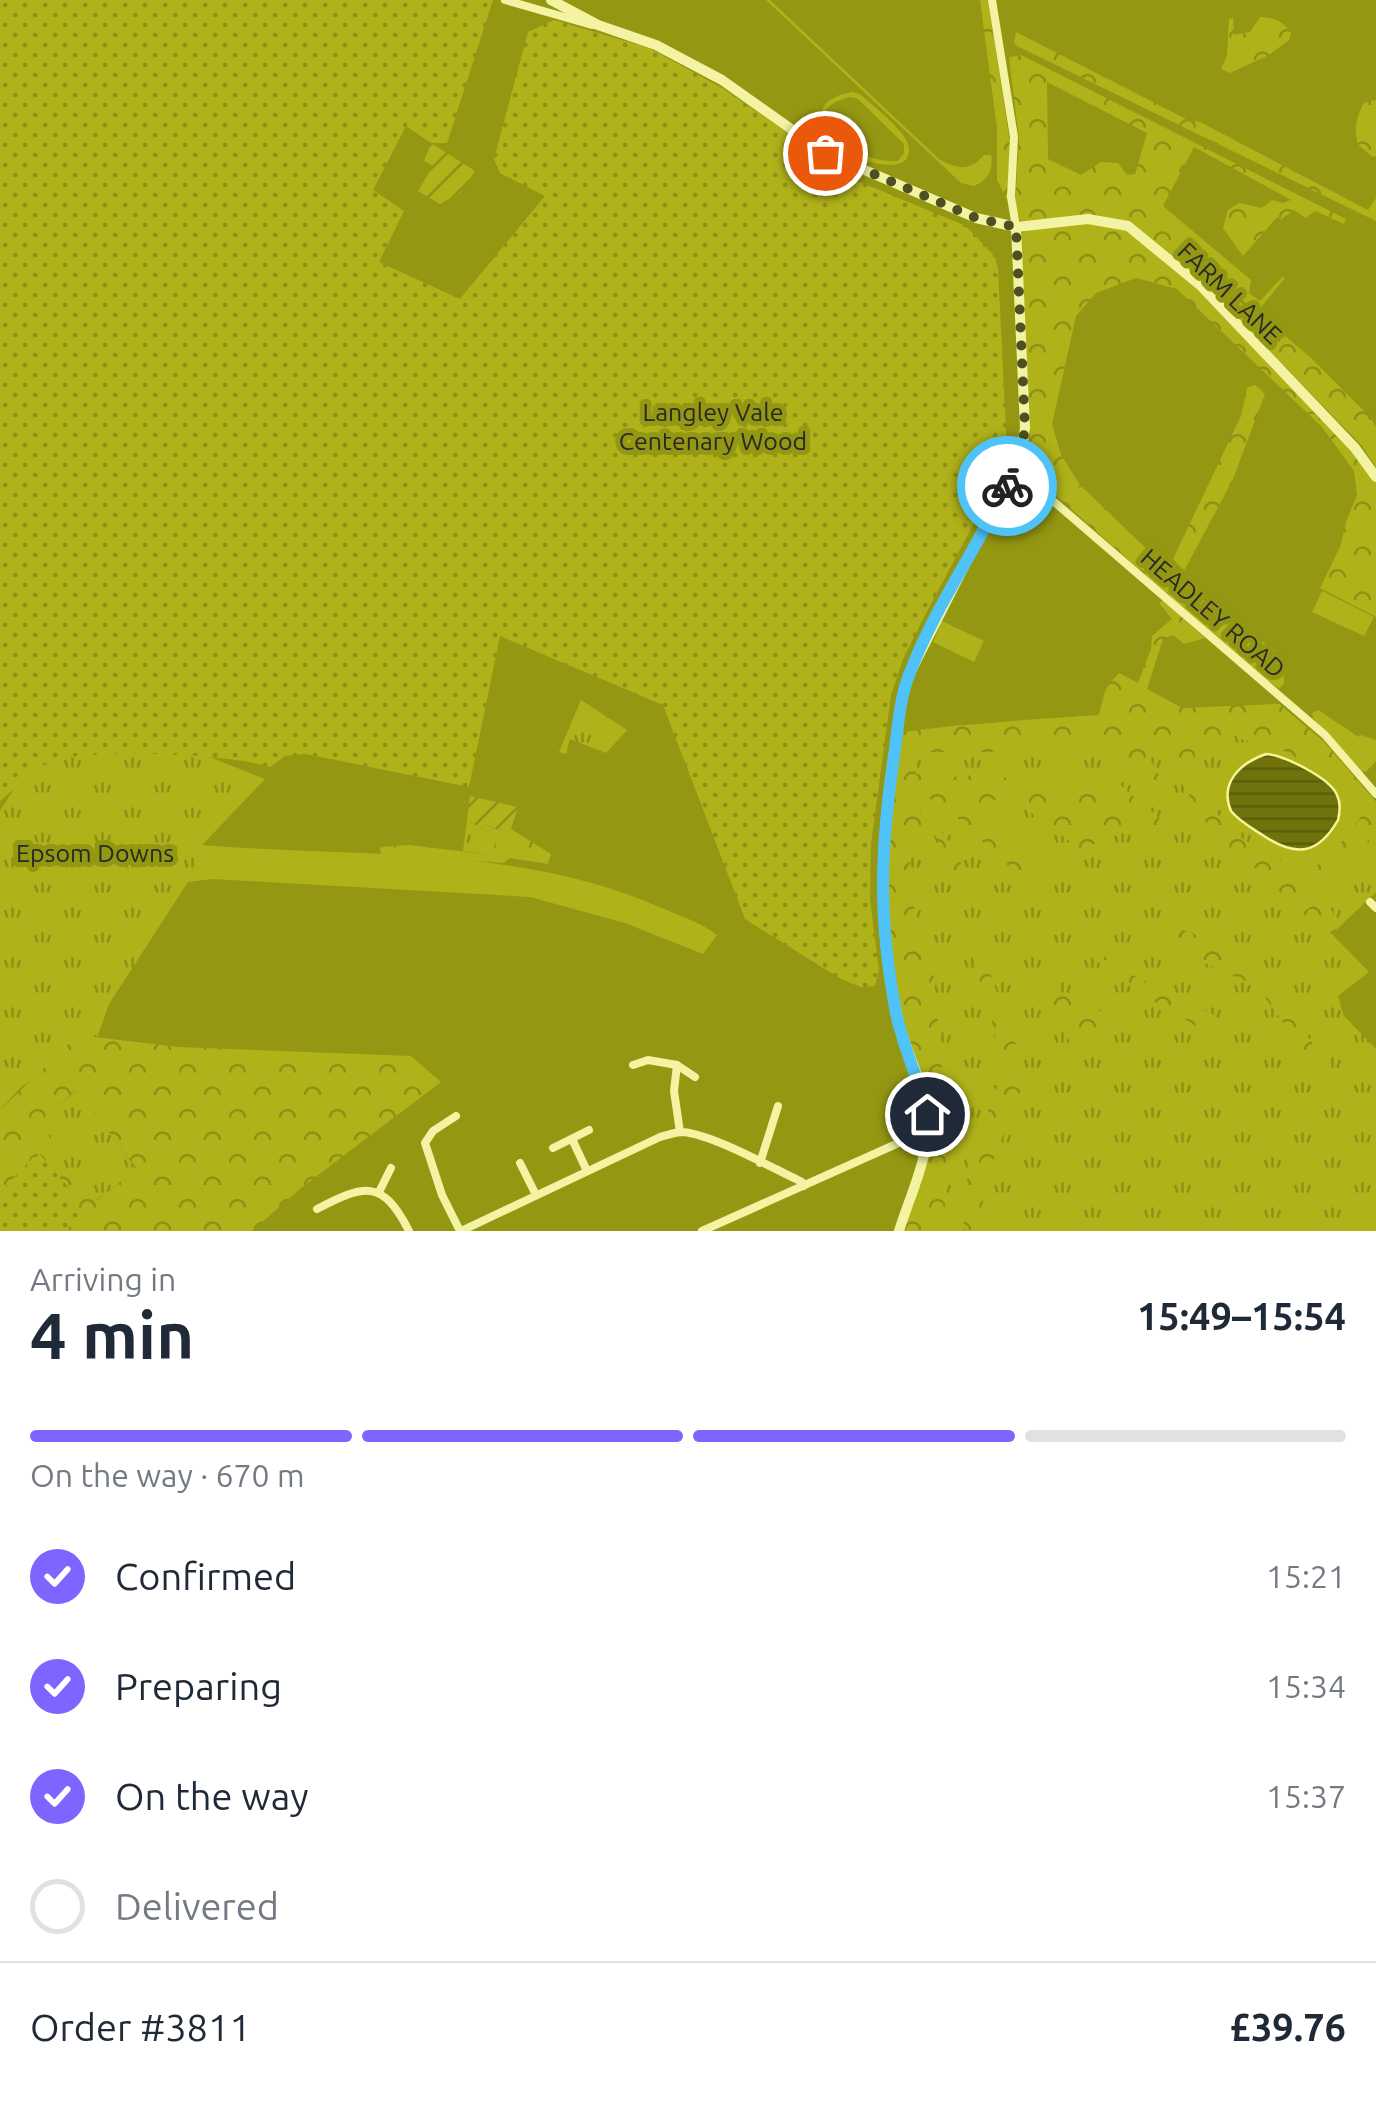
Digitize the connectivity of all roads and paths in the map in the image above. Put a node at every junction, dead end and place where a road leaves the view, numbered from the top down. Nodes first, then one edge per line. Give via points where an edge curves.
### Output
1 (505, 0) edge
2 (551, 0) edge
3 (992, 0) edge
4 (598, 24) junction
5 (1016, 227) junction
6 (1016, 469) junction
7 (1376, 477) edge
8 (1376, 794) edge
9 (677, 1064) junction
10 (633, 1065) dead end
11 (695, 1077) dead end
12 (778, 1106) dead end
13 (456, 1116) dead end
14 (589, 1130) dead end
15 (680, 1132) junction
16 (927, 1136) junction
17 (572, 1139) junction
18 (553, 1148) dead end
19 (760, 1162) junction
20 (520, 1164) dead end
21 (391, 1168) dead end
22 (588, 1171) junction
23 (804, 1186) junction
24 (380, 1192) junction
25 (536, 1196) junction
26 (316, 1209) dead end
27 (473, 1228) edge
28 (408, 1231) edge
29 (460, 1231) edge
30 (702, 1231) edge
31 (898, 1231) edge

1 - 4 street
2 - 4 street
3 - 5 street via 1014,137
4 - 5 street via 722,80 825,153 976,218
5 - 6 street via 1025,428
5 - 7 street, FARM LANE via 1088,220 1128,226 1200,286
6 - 8 street, HEADLEY ROAD via 1325,735
6 - 16 street via 914,663 890,778 882,920
9 - 10 street
9 - 11 street
9 - 15 street
12 - 19 street
13 - 29 street via 425,1143
14 - 17 street
15 - 19 street
15 - 22 street
16 - 23 street via 912,1136
16 - 31 street
17 - 18 street
17 - 22 street
19 - 23 street
20 - 25 street
21 - 24 street
22 - 25 street
23 - 30 street
24 - 26 street via 358,1190
24 - 28 street
25 - 27 street
27 - 29 street

